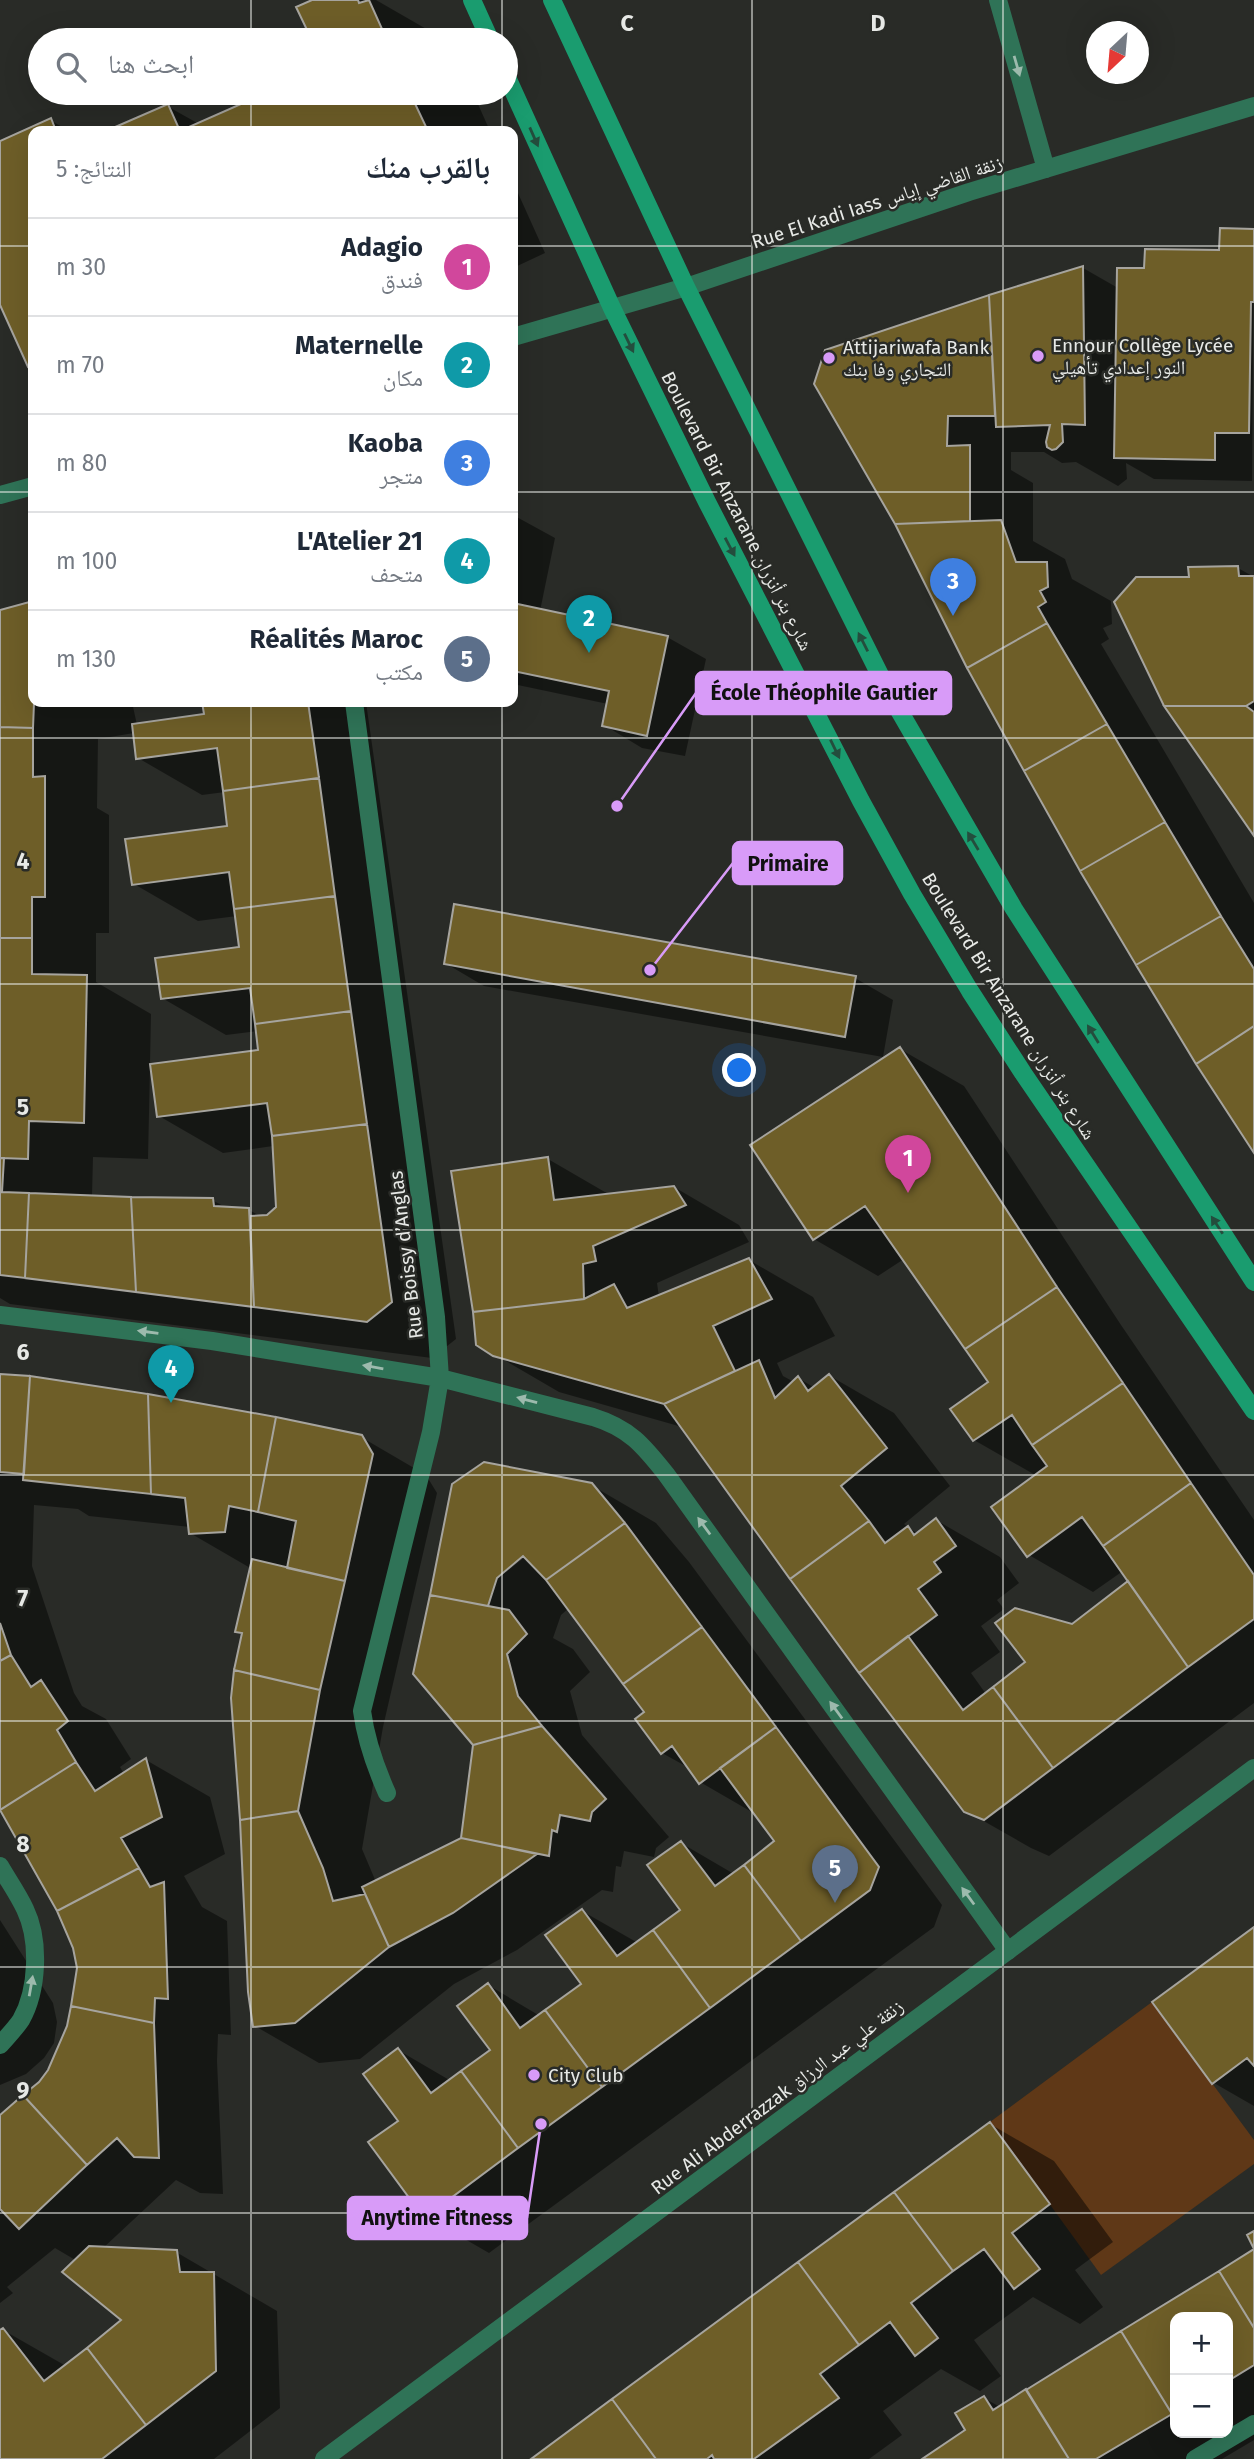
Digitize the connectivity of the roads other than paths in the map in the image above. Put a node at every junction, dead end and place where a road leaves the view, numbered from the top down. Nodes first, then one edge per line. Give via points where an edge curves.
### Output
1 (472, 0) edge
2 (552, 0) edge
3 (998, 0) edge
4 (485, 28) edge
5 (518, 101) edge
6 (1254, 106) edge
7 (1046, 169) junction
8 (686, 287) junction
9 (612, 308) junction
10 (518, 336) edge
11 (28, 487) edge
12 (0, 495) edge
13 (355, 707) edge
14 (1254, 1282) edge
15 (0, 1315) edge
16 (440, 1378) junction
17 (1254, 1411) edge
18 (1254, 1768) edge
19 (387, 1793) dead end
20 (0, 1867) edge
21 (1008, 1951) junction
22 (0, 2045) edge
23 (1254, 2424) edge
24 (324, 2459) edge
25 (1195, 2459) edge

1 - 4 main road
2 - 8 main road
3 -> 7 street
5 -> 9 main road, Boulevard Bir Anzarane شارع بئر أنزران
6 - 7 street, Rue El Kadi Iass زنقة القاضي إياس
7 - 8 street, Rue El Kadi Iass زنقة القاضي إياس
8 - 9 street, Rue El Kadi Iass زنقة القاضي إياس
14 -> 8 main road via 951,803 889,693
9 - 10 street, Rue El Kadi Iass زنقة القاضي إياس
9 -> 17 main road, Boulevard Bir Anzarane شارع بئر أنزران via 707,502 912,894 1023,1073
11 - 12 street
13 - 16 street, Rue Boissy d’Anglas via 436,1317
16 -> 15 street via 212,1341
16 - 19 street, Rue Boissy d’Anglas via 432,1432 362,1712 372,1759
21 -> 16 street via 641,1444 612,1423
18 - 21 street, Rue Ali Abderrazzak زنقة علي عبد الرزاق
22 -> 20 street via 22,2018 34,1962 26,1910
21 - 24 street, Rue Ali Abderrazzak زنقة علي عبد الرزاق
23 - 25 street

